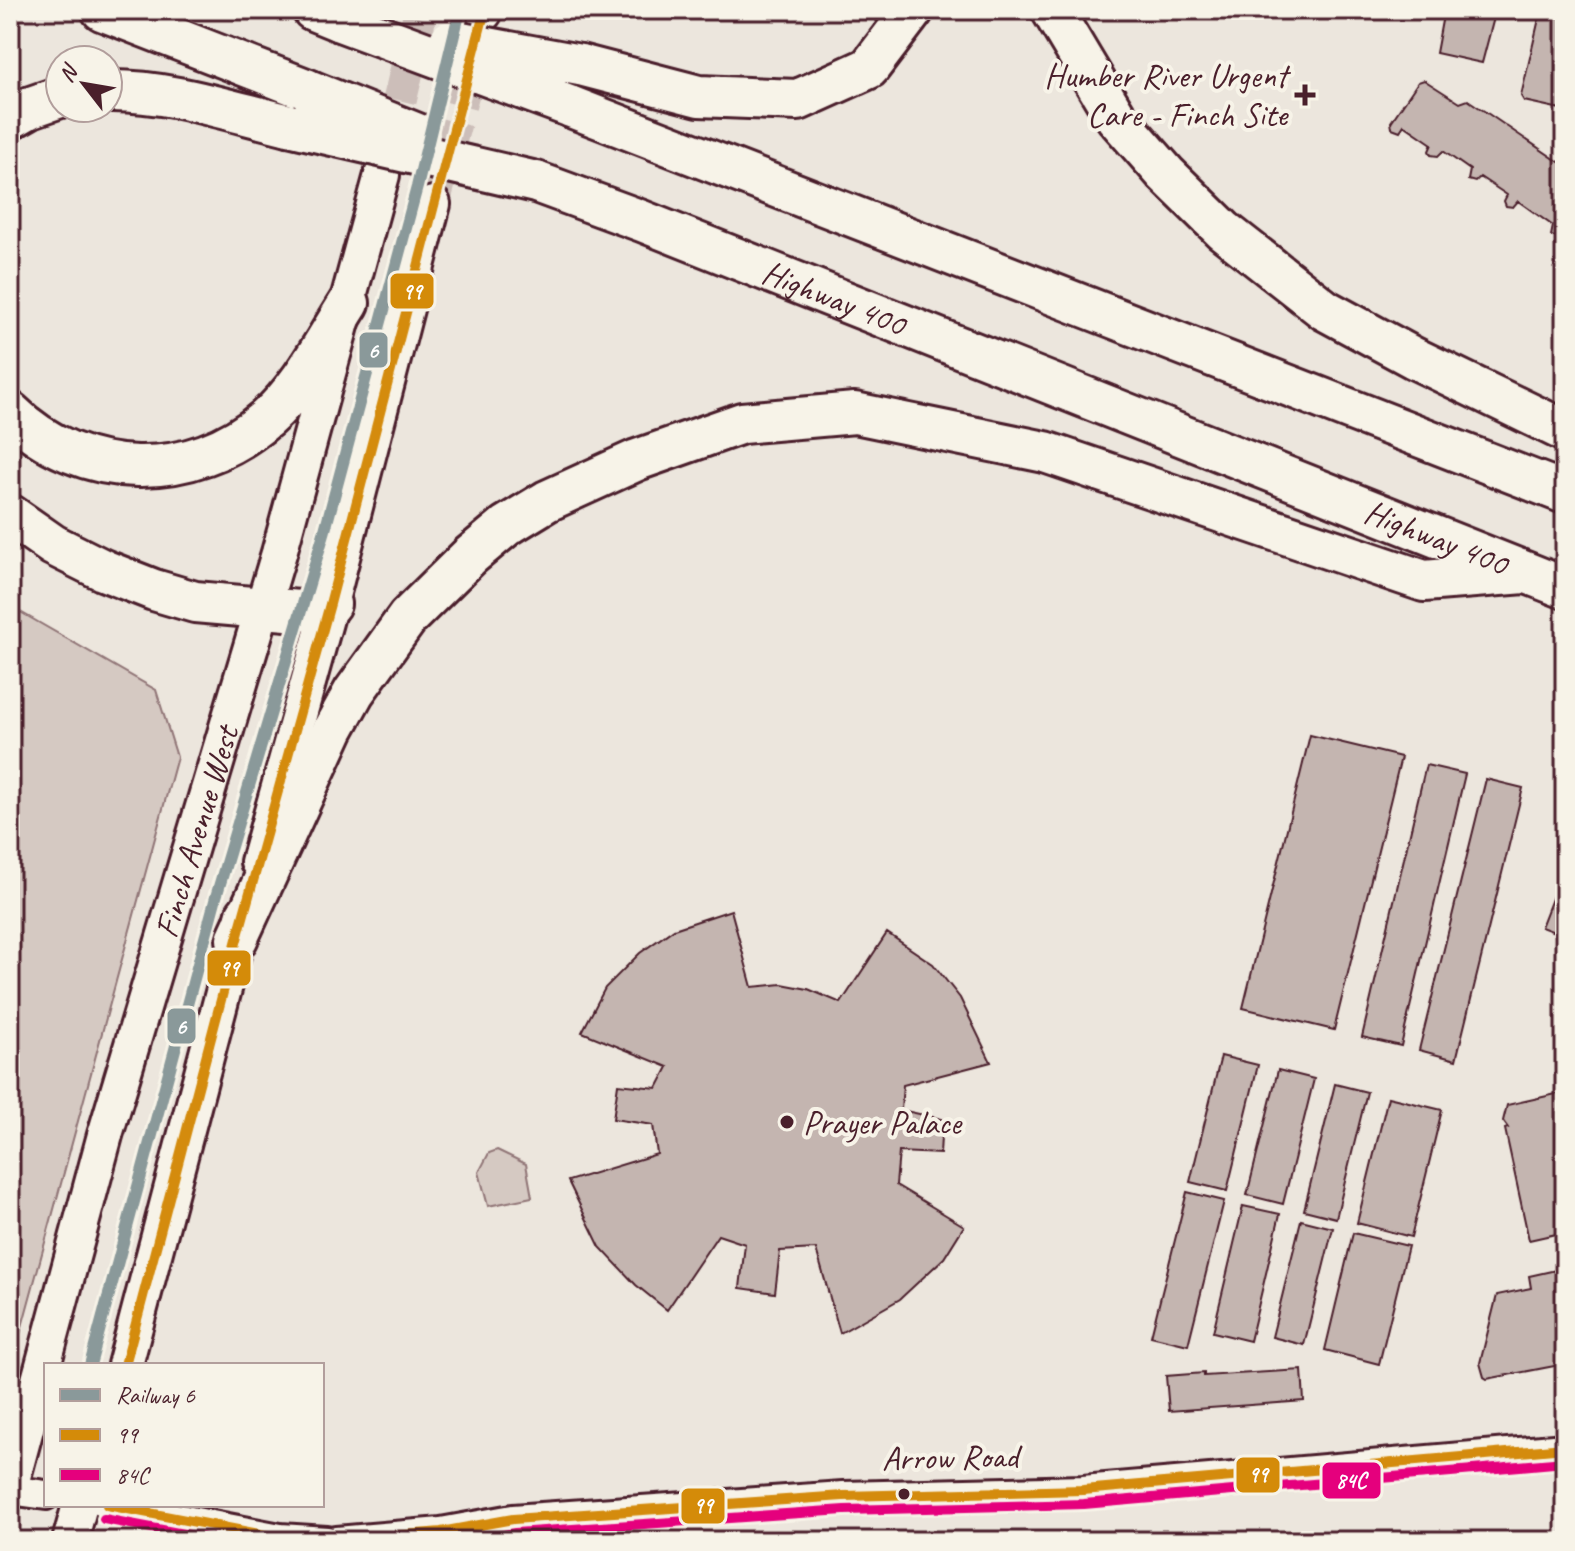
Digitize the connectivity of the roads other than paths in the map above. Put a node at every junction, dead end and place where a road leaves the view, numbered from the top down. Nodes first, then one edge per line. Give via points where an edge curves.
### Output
1 (102, 10) edge
2 (913, 10) edge
3 (1052, 10) edge
4 (326, 16) edge
5 (124, 91) edge
6 (44, 103) edge
7 (10, 119) edge
8 (382, 175) tunnel mouth
9 (536, 182) junction
10 (433, 204) tunnel mouth
11 (349, 303) junction
12 (10, 412) edge
13 (1565, 431) edge
14 (1565, 493) edge
15 (10, 515) edge
16 (1525, 573) junction
17 (1565, 588) edge
18 (330, 604) junction
19 (263, 606) junction
20 (237, 939) junction
21 (126, 1363) edge
22 (1565, 1448) edge
23 (10, 1489) edge
24 (44, 1495) edge
25 (79, 1507) edge
26 (117, 1507) edge
27 (70, 1541) edge
28 (327, 1541) edge
29 (337, 1541) edge

1 - 9 highway, Highway 400, bridge
2 - 4 highway, bridge via 869,68 798,100 699,96 580,65
3 - 13 highway via 1116,117 1223,230 1325,310
4 - 14 highway, bridge
5 - 9 highway, bridge via 172,97
6 - 7 highway
8 - 11 main road, Finch Avenue West
9 - 16 highway, Highway 400
10 - 18 main road, Finch Avenue West
11 - 12 highway via 277,407 245,435 202,457 143,467 103,462 58,448
11 - 19 main road, Finch Avenue West
15 - 19 highway via 53,545 154,590 228,607
16 - 17 highway, Highway 400
16 - 20 highway via 1424,581 1045,452 855,413 742,423 637,460 547,501 470,556 408,617 334,728
18 - 19 highway via 299,611
18 - 20 main road, Finch Avenue West
19 - 23 main road, Finch Avenue West via 105,1135
20 - 21 main road, Finch Avenue West
22 - 29 street, Arrow Road via 1083,1490 843,1496 513,1519
23 - 24 street
25 - 27 main road
26 - 28 street via 280,1538

